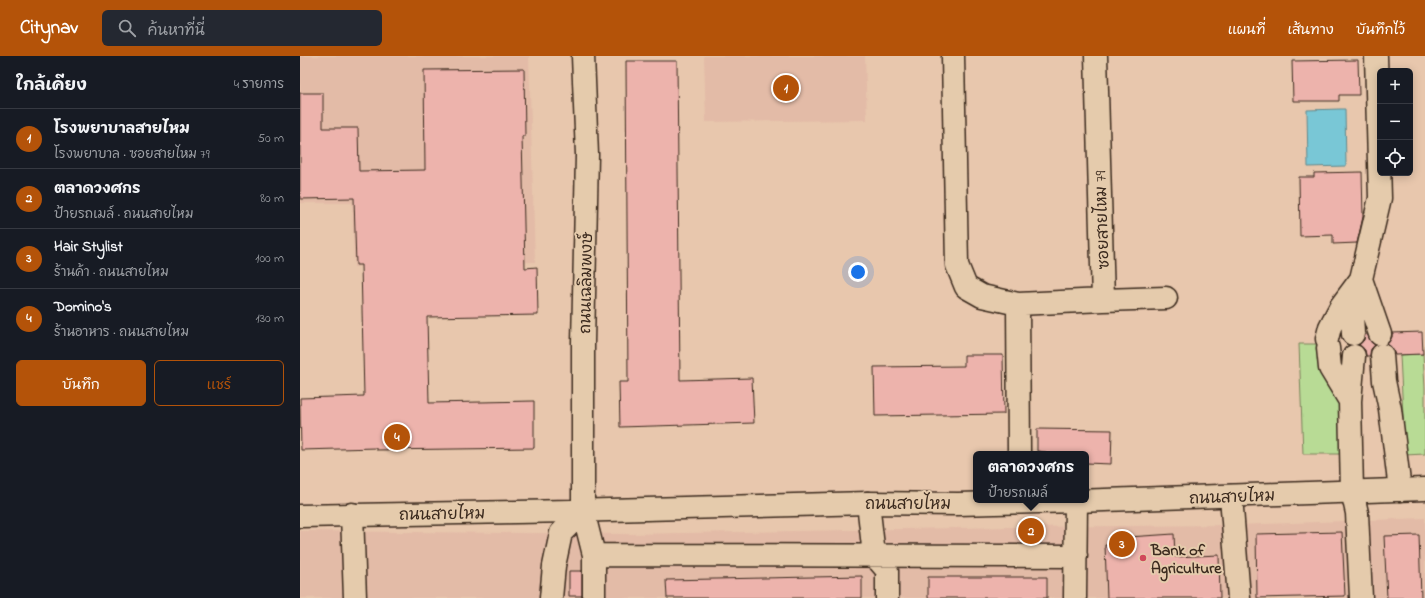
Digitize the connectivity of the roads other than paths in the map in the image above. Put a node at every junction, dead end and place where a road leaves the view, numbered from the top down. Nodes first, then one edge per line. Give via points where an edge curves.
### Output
1 (583, 56) edge
2 (953, 56) edge
3 (1096, 56) edge
4 (1376, 56) edge
5 (1356, 286) junction
6 (1166, 298) dead end
7 (1103, 300) junction
8 (1018, 304) junction
9 (1353, 334) dead end
10 (1380, 334) dead end
11 (1382, 355) dead end
12 (1354, 356) dead end
13 (1350, 401) junction
14 (1019, 451) edge
15 (1425, 489) edge
16 (1400, 490) junction
17 (1352, 491) junction
18 (1231, 496) junction
19 (1089, 501) edge
20 (868, 503) junction
21 (979, 503) edge
22 (1076, 503) edge
23 (583, 511) junction
24 (352, 514) junction
25 (300, 516) edge
26 (594, 555) junction
27 (874, 555) junction
28 (1076, 556) junction
29 (355, 598) edge
30 (552, 598) edge
31 (594, 598) edge
32 (887, 598) edge
33 (1076, 598) edge
34 (1239, 598) edge
35 (1362, 598) edge

1 - 23 main road, ถนนเฉลิมพงษ์ via 587,155
2 - 8 main road via 957,265 966,287 982,296
3 - 7 main road, ซอยสายไหม 79
4 - 5 main road via 1380,198
5 - 9 main road
5 - 10 main road
5 - 13 main road via 1330,327 1327,344 1330,368
6 - 7 main road
7 - 8 main road
8 - 14 main road
11 - 16 main road
12 - 13 main road
13 - 17 main road
15 - 16 main road, ถนนสายไหม
16 - 17 main road, ถนนสายไหม
17 - 18 main road, ถนนสายไหม
17 - 35 main road via 1357,513
18 - 19 main road, ถนนสายไหม
18 - 34 main road
20 - 21 main road, ถนนสายไหม
20 - 23 main road, ถนนสายไหม
20 - 27 main road
22 - 28 main road
23 - 24 main road, ถนนสายไหม
23 - 26 main road, ถนนเฉลิมพงษ์
23 - 30 main road via 560,533
24 - 25 main road, ถนนสายไหม
24 - 29 main road
26 - 27 main road
26 - 31 main road, ถนนเฉลิมพงษ์
27 - 28 main road
27 - 32 main road via 887,570
28 - 33 main road

